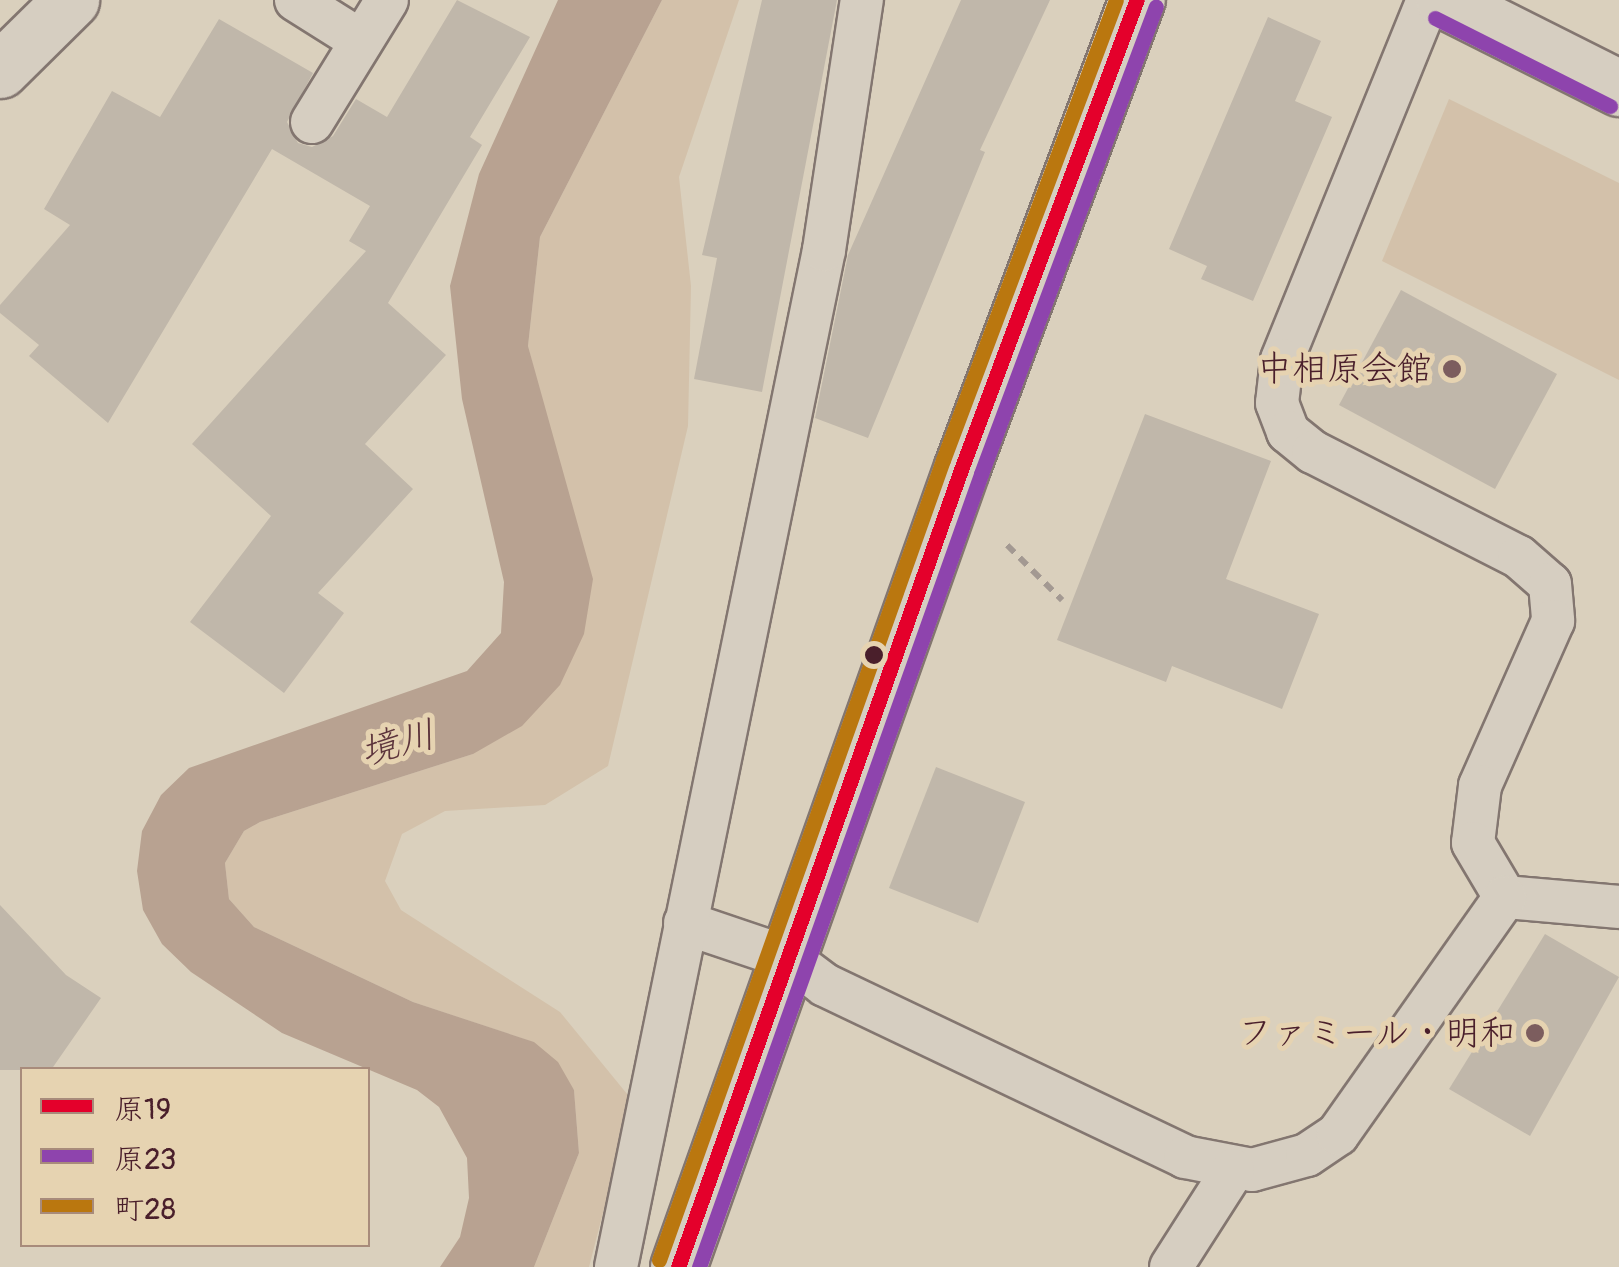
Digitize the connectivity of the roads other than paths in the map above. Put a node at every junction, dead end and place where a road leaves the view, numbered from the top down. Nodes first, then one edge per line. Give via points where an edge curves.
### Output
1 (71, 0) edge
2 (296, 0) edge
3 (386, 0) edge
4 (862, 0) edge
5 (1137, 0) edge
6 (1428, 0) edge
7 (1472, 6) edge
8 (362, 40) junction
9 (0, 70) edge
10 (1619, 88) edge
11 (312, 122) dead end
12 (1504, 896) junction
13 (1619, 907) edge
14 (685, 923) junction
15 (789, 958) junction
16 (1233, 1170) junction
17 (616, 1267) edge
18 (678, 1267) edge
19 (1172, 1267) edge

1 - 9 main road
2 - 8 lane
3 - 8 lane
4 - 14 lane via 824,250
5 - 15 main road via 962,466
6 - 12 lane via 1282,360 1277,403 1288,432 1312,452 1519,556 1550,584 1553,621 1480,786 1472,824 1473,843
7 - 10 main road
8 - 11 lane
12 - 13 lane
12 - 16 lane via 1338,1134 1307,1155
14 - 15 lane
14 - 17 lane
15 - 16 lane via 842,993 1185,1156
15 - 18 main road
16 - 19 lane

